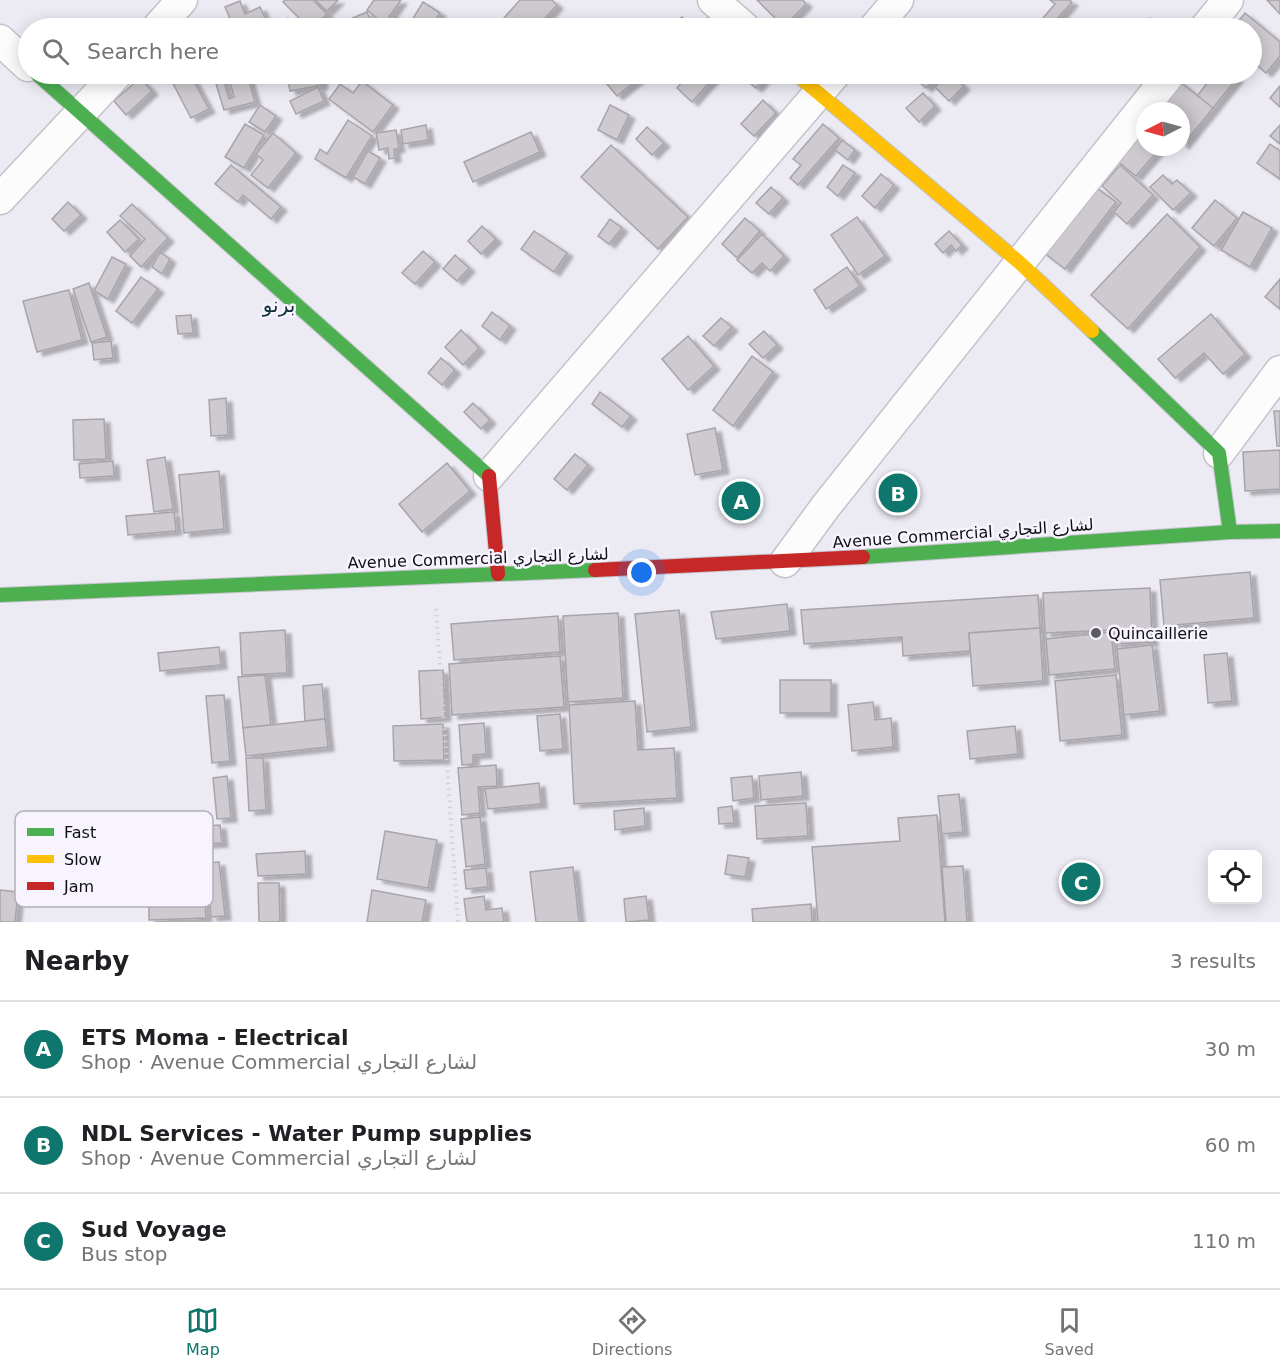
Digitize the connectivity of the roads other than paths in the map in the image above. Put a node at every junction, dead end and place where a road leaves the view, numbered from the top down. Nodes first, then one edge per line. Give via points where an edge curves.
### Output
1 (182, 0) edge
2 (713, 0) edge
3 (898, 0) edge
4 (1228, 0) edge
5 (166, 18) edge
6 (734, 18) edge
7 (883, 18) edge
8 (1213, 18) edge
9 (0, 40) edge
10 (18, 57) edge
11 (48, 84) edge
12 (108, 84) edge
13 (825, 84) edge
14 (827, 84) edge
15 (1162, 84) edge
16 (81, 114) junction
17 (0, 199) edge
18 (1020, 264) junction
19 (1280, 371) edge
20 (1219, 453) junction
21 (489, 476) junction
22 (1280, 531) edge
23 (1230, 532) junction
24 (784, 562) junction
25 (498, 574) junction
26 (0, 595) edge

1 - 5 street
2 - 6 street
3 - 7 street
4 - 8 street
9 - 10 street
11 - 16 street
12 - 16 street
13 - 21 street
14 - 18 street
15 - 18 street
16 - 17 street
16 - 21 street
18 - 20 street
18 - 24 street
19 - 20 street
20 - 23 street
21 - 25 street
22 - 23 street, Avenue Commercial لشارع التجاري
23 - 24 street, Avenue Commercial لشارع التجاري
24 - 25 street, Avenue Commercial لشارع التجاري
25 - 26 street, Avenue Commercial لشارع التجاري

